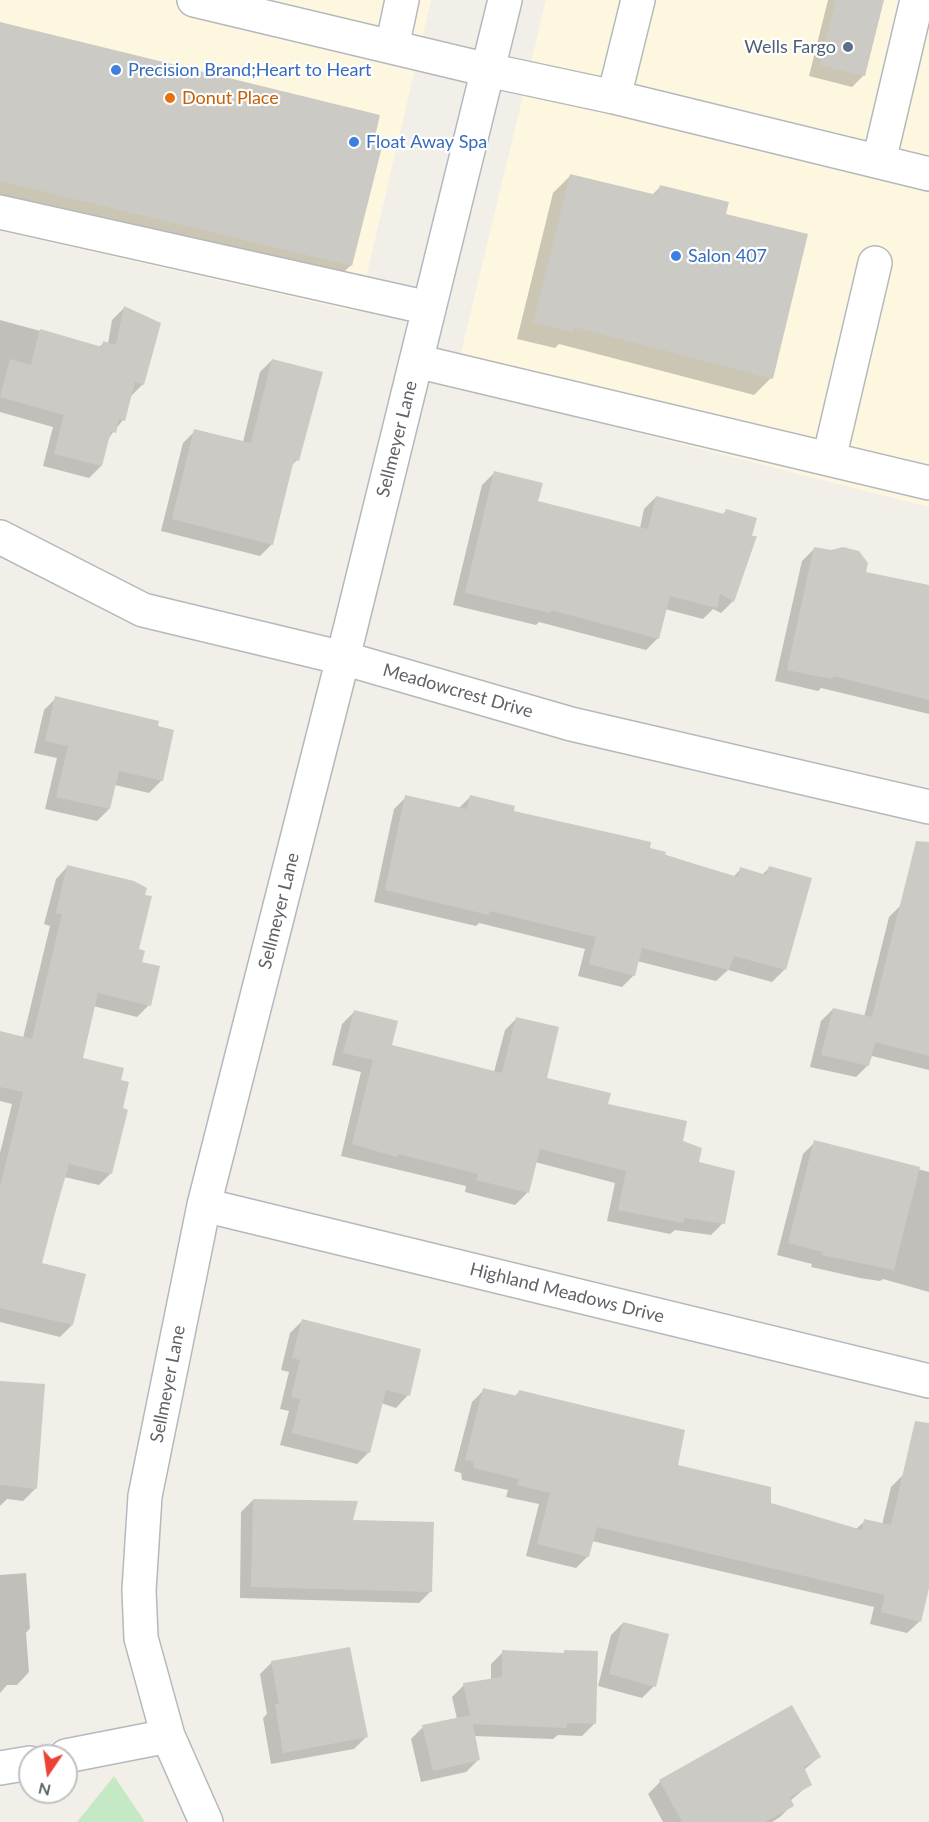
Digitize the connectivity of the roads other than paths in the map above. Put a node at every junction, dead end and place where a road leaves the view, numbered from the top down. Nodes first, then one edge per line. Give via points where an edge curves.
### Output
1 (195, 0) edge
2 (402, 0) edge
3 (505, 0) edge
4 (638, 0) edge
5 (917, 0) edge
6 (392, 47) junction
7 (488, 70) junction
8 (614, 97) junction
9 (879, 161) junction
10 (929, 174) edge
11 (0, 212) edge
12 (875, 263) dead end
13 (429, 308) junction
14 (416, 361) junction
15 (830, 459) junction
16 (929, 483) edge
17 (0, 537) edge
18 (343, 658) junction
19 (929, 807) edge
20 (204, 1205) junction
21 (929, 1381) edge
22 (168, 1736) junction
23 (78, 1754) edge
24 (18, 1765) edge
25 (0, 1768) edge
26 (206, 1822) edge

1 - 6 street
2 - 6 street
3 - 7 street, Sellmeyer Lane
4 - 8 street
5 - 9 street
6 - 7 street
7 - 8 street
7 - 13 street, Sellmeyer Lane
8 - 9 street
9 - 10 street
11 - 13 street
12 - 15 street
13 - 14 street, Sellmeyer Lane
14 - 15 street
14 - 18 street, Sellmeyer Lane
15 - 16 street
17 - 18 street, Meadowcrest Drive via 143,610
18 - 19 street, Meadowcrest Drive via 571,724
18 - 20 street, Sellmeyer Lane
20 - 21 street, Highland Meadows Drive
20 - 22 street, Sellmeyer Lane via 145,1496 139,1590 141,1638
22 - 23 street
22 - 26 street, Sellmeyer Lane
24 - 25 street

